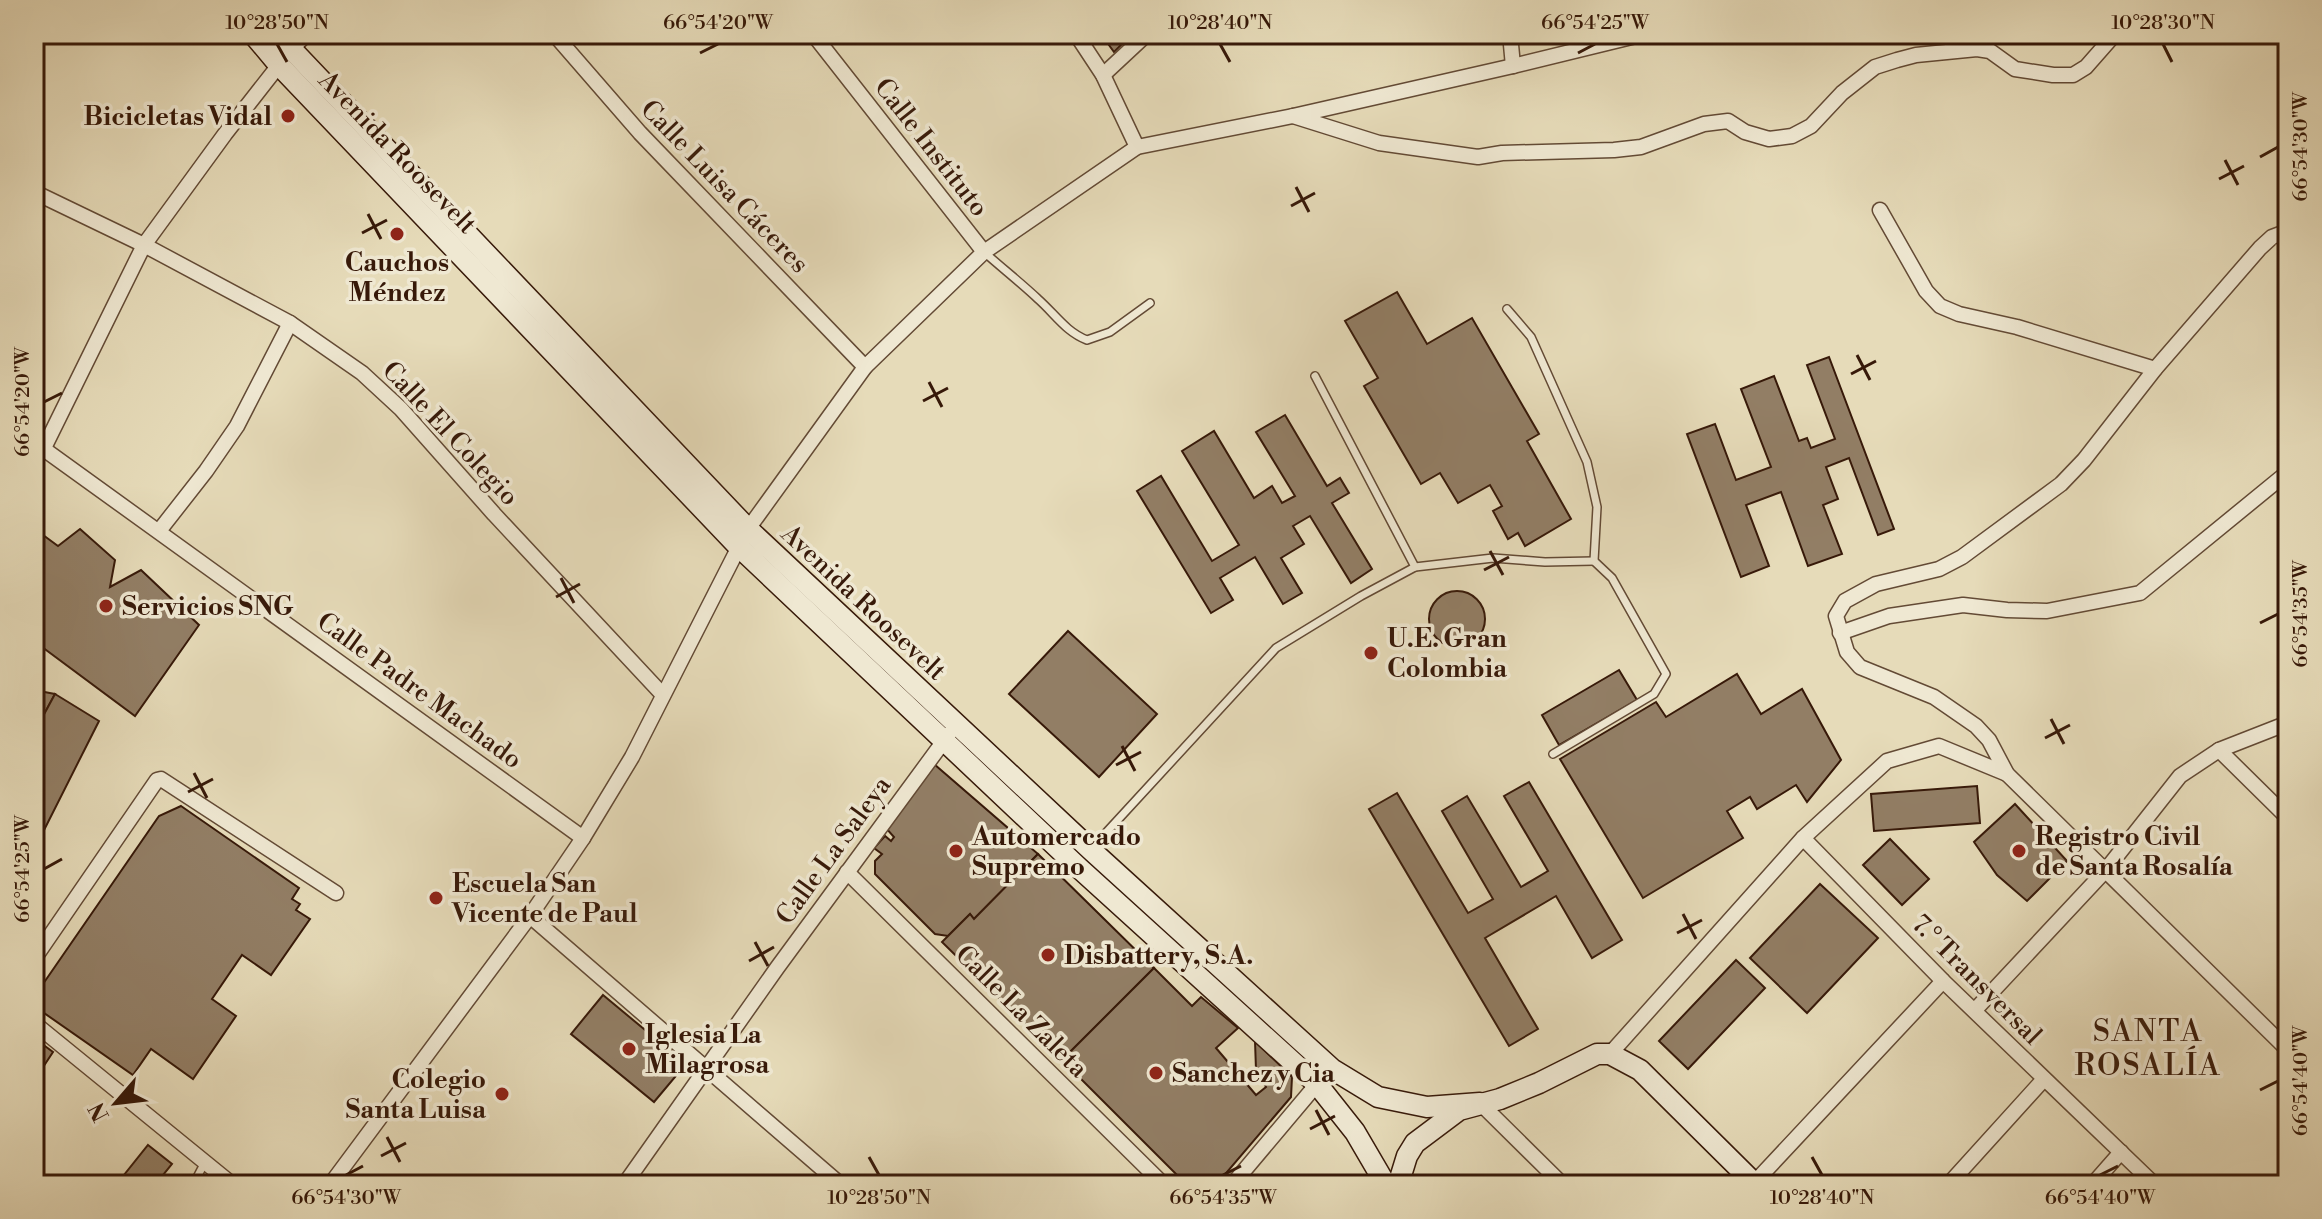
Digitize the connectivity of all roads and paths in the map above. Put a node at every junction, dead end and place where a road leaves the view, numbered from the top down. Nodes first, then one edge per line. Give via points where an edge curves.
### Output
1 (307, 34) edge
2 (554, 34) edge
3 (813, 34) edge
4 (1076, 34) edge
5 (1147, 34) edge
6 (1510, 34) edge
7 (1644, 34) edge
8 (2115, 34) edge
9 (254, 35) edge
10 (282, 49) edge
11 (1513, 66) junction
12 (1103, 75) junction
13 (1293, 116) junction
14 (1137, 147) junction
15 (34, 192) edge
16 (1880, 210) dead end
17 (2288, 231) edge
18 (144, 245) junction
19 (984, 252) junction
20 (1150, 303) dead end
21 (1507, 309) dead end
22 (290, 323) junction
23 (865, 367) junction
24 (2155, 369) junction
25 (1315, 376) dead end
26 (39, 445) edge
27 (2288, 472) edge
28 (159, 531) junction
29 (743, 538) junction
30 (1594, 561) junction
31 (1415, 567) junction
32 (1840, 633) junction
33 (663, 695) junction
34 (2288, 723) edge
35 (950, 733) junction
36 (2219, 750) junction
37 (1553, 754) dead end
38 (2007, 774) junction
39 (2288, 818) edge
40 (583, 838) junction
41 (1803, 838) junction
42 (1091, 850) junction
43 (2105, 871) junction
44 (847, 872) junction
45 (336, 893) dead end
46 (530, 916) junction
47 (34, 959) edge
48 (1943, 981) junction
49 (1975, 1010) junction
50 (34, 1023) edge
51 (2288, 1050) edge
52 (1610, 1054) junction
53 (706, 1068) junction
54 (2044, 1079) junction
55 (1317, 1084) junction
56 (1480, 1103) junction
57 (2121, 1152) junction
58 (205, 1162) junction
59 (1755, 1184) edge
60 (193, 1185) edge
61 (233, 1185) edge
62 (330, 1185) edge
63 (624, 1185) edge
64 (841, 1185) edge
65 (1164, 1185) edge
66 (1232, 1185) edge
67 (1386, 1185) edge
68 (1398, 1185) edge
69 (1563, 1185) edge
70 (1948, 1185) edge
71 (2092, 1185) edge
72 (2155, 1185) edge

1 - 10 street
2 - 23 street, Calle Luisa Cáceres via 640,133
3 - 19 street, Calle Instituto
4 - 12 street
5 - 12 street
6 - 11 street
7 - 11 street
8 - 13 street via 2073,75 2015,69 1990,51 1977,49 1916,55 1875,67 1811,126 1769,139 1728,121 1641,147 1478,157 1379,143
9 - 10 street, Avenida Roosevelt
10 - 18 street
10 - 29 street, Avenida Roosevelt
11 - 13 street
12 - 14 street
13 - 14 street
14 - 19 street
15 - 18 street, Calle El Colegio
16 - 24 street via 1940,306
17 - 24 street via 2260,248
18 - 22 street, Calle El Colegio
18 - 26 street
19 - 20 lane via 1075,336 1087,340 1110,332
19 - 23 street
21 - 30 lane via 1531,337 1587,462 1597,507
22 - 28 street via 237,426
22 - 33 street, Calle El Colegio via 346,360 401,409
23 - 29 street
24 - 32 street via 2061,484 1951,563 1876,584 1845,601 1836,616
25 - 31 lane
26 - 28 street, Calle Padre Machado
27 - 32 street via 2140,593 2047,611 1963,605 1889,616
28 - 40 street, Calle Padre Machado
29 - 33 street
29 - 35 street, Avenida Roosevelt
30 - 31 lane via 1493,558
30 - 37 lane via 1612,578 1666,674 1654,694
31 - 42 lane via 1276,648
32 - 38 street via 1860,667 1934,697 1976,726
33 - 40 street
34 - 36 street
35 - 42 street, Avenida Roosevelt
35 - 44 street, Calle La Saleya
35 - 55 street, Avenida Roosevelt via 1079,868
36 - 39 street
36 - 43 street via 2180,776
38 - 41 street via 1939,746 1887,761
38 - 43 street
40 - 46 street
41 - 48 street, 7.° Transversal
41 - 52 street
42 - 56 street, Avenida Roosevelt via 1343,1077 1378,1097 1404,1103
43 - 49 street
43 - 51 street
44 - 53 street, Calle La Saleya
44 - 65 street, Calle La Zaleta
45 - 47 street via 161,779
46 - 53 street
46 - 62 street
48 - 49 street, 7.° Transversal
48 - 59 street
49 - 54 street, 7.° Transversal
50 - 58 street
52 - 56 street via 1597,1054 1539,1083
52 - 59 street via 1640,1070
53 - 63 street, Calle La Saleya
53 - 64 street
54 - 57 street, 7.° Transversal
54 - 70 street
55 - 66 street
55 - 67 street, Avenida Roosevelt via 1355,1132
56 - 68 street via 1459,1110 1415,1143
56 - 69 street
57 - 71 street
57 - 72 street, 7.° Transversal
58 - 60 lane
58 - 61 street

